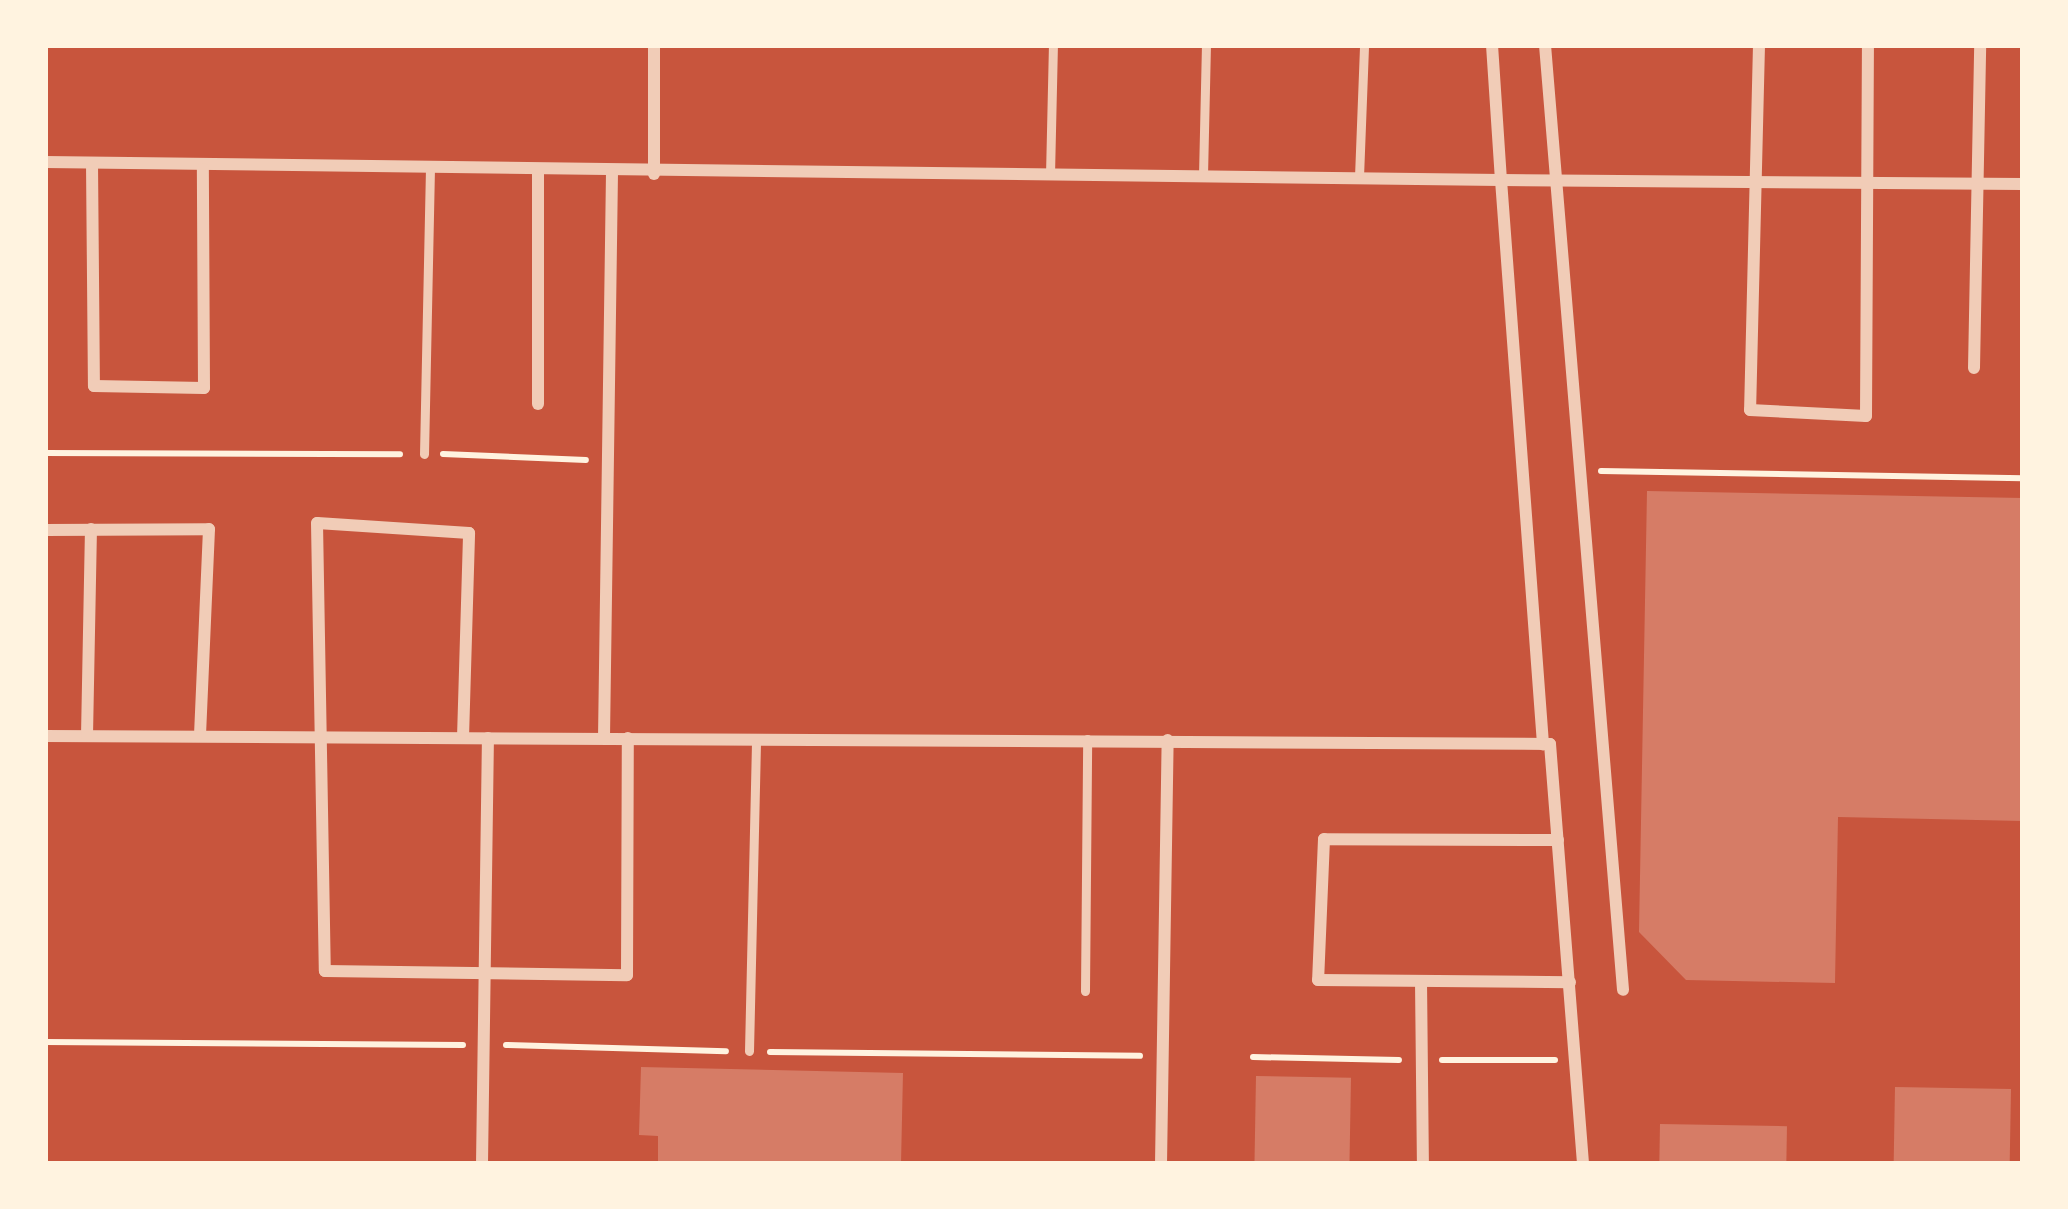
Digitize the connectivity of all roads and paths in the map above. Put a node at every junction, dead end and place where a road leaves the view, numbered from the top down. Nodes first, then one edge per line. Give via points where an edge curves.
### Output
1 (654, 45) edge
2 (1053, 45) edge
3 (1206, 45) edge
4 (1364, 45) edge
5 (1492, 45) edge
6 (1545, 45) edge
7 (1759, 45) edge
8 (1868, 45) edge
9 (1980, 45) edge
10 (45, 162) edge
11 (92, 163) junction
12 (202, 169) junction
13 (430, 171) junction
14 (538, 172) junction
15 (612, 173) junction
16 (654, 174) junction
17 (1050, 175) junction
18 (1203, 176) junction
19 (1548, 176) junction
20 (1359, 177) junction
21 (1501, 180) junction
22 (1756, 181) junction
23 (1869, 182) junction
24 (1978, 184) junction
25 (2023, 184) edge
26 (1974, 368) dead end
27 (538, 404) dead end
28 (45, 453) edge
29 (424, 454) junction
30 (608, 460) junction
31 (1583, 472) junction
32 (2023, 478) edge
33 (45, 530) edge
34 (91, 530) junction
35 (45, 736) edge
36 (87, 736) junction
37 (200, 736) junction
38 (325, 737) junction
39 (488, 737) junction
40 (463, 738) junction
41 (604, 738) junction
42 (628, 738) junction
43 (756, 739) junction
44 (1087, 739) junction
45 (1168, 740) junction
46 (1543, 744) junction
47 (1558, 840) junction
48 (482, 974) junction
49 (1421, 981) junction
50 (1570, 982) junction
51 (1623, 990) dead end
52 (1085, 991) dead end
53 (45, 1042) edge
54 (484, 1045) junction
55 (749, 1052) junction
56 (1162, 1056) junction
57 (482, 1164) edge
58 (1161, 1164) edge
59 (1423, 1164) edge
60 (1583, 1164) edge

1 - 16 street
2 - 17 lane
3 - 18 lane
4 - 20 lane
5 - 21 street
6 - 19 street
7 - 22 street
8 - 23 street
9 - 24 street
10 - 11 street
11 - 12 street
11 - 12 street via 94,386 204,388
12 - 13 street
13 - 14 street
13 - 29 lane
14 - 15 street
14 - 27 street
15 - 16 street
15 - 30 street
16 - 17 street
17 - 18 street
18 - 20 street
19 - 21 street
19 - 22 street
19 - 31 street
20 - 21 street
21 - 46 street
22 - 23 street
22 - 23 street via 1750,410 1866,416
23 - 24 street
24 - 25 street
24 - 26 street
28 - 29 path
29 - 30 path
30 - 41 street
31 - 32 path
31 - 51 street
33 - 34 street
34 - 36 street
34 - 37 street via 209,529
35 - 36 street
36 - 37 street
37 - 38 street
38 - 40 street
38 - 40 street via 317,523 469,533
38 - 48 street via 325,970
39 - 40 street
39 - 41 street
39 - 48 street
41 - 42 street
42 - 43 street
42 - 48 street via 627,975
43 - 44 street
43 - 55 lane
44 - 45 street
44 - 52 lane
45 - 46 street
45 - 56 street
46 - 47 street via 1550,744
47 - 49 street via 1324,839 1318,980
47 - 50 street
48 - 54 street
49 - 50 street
49 - 59 street
50 - 60 street
53 - 54 path
54 - 55 path
54 - 57 street
55 - 56 path
56 - 58 street

